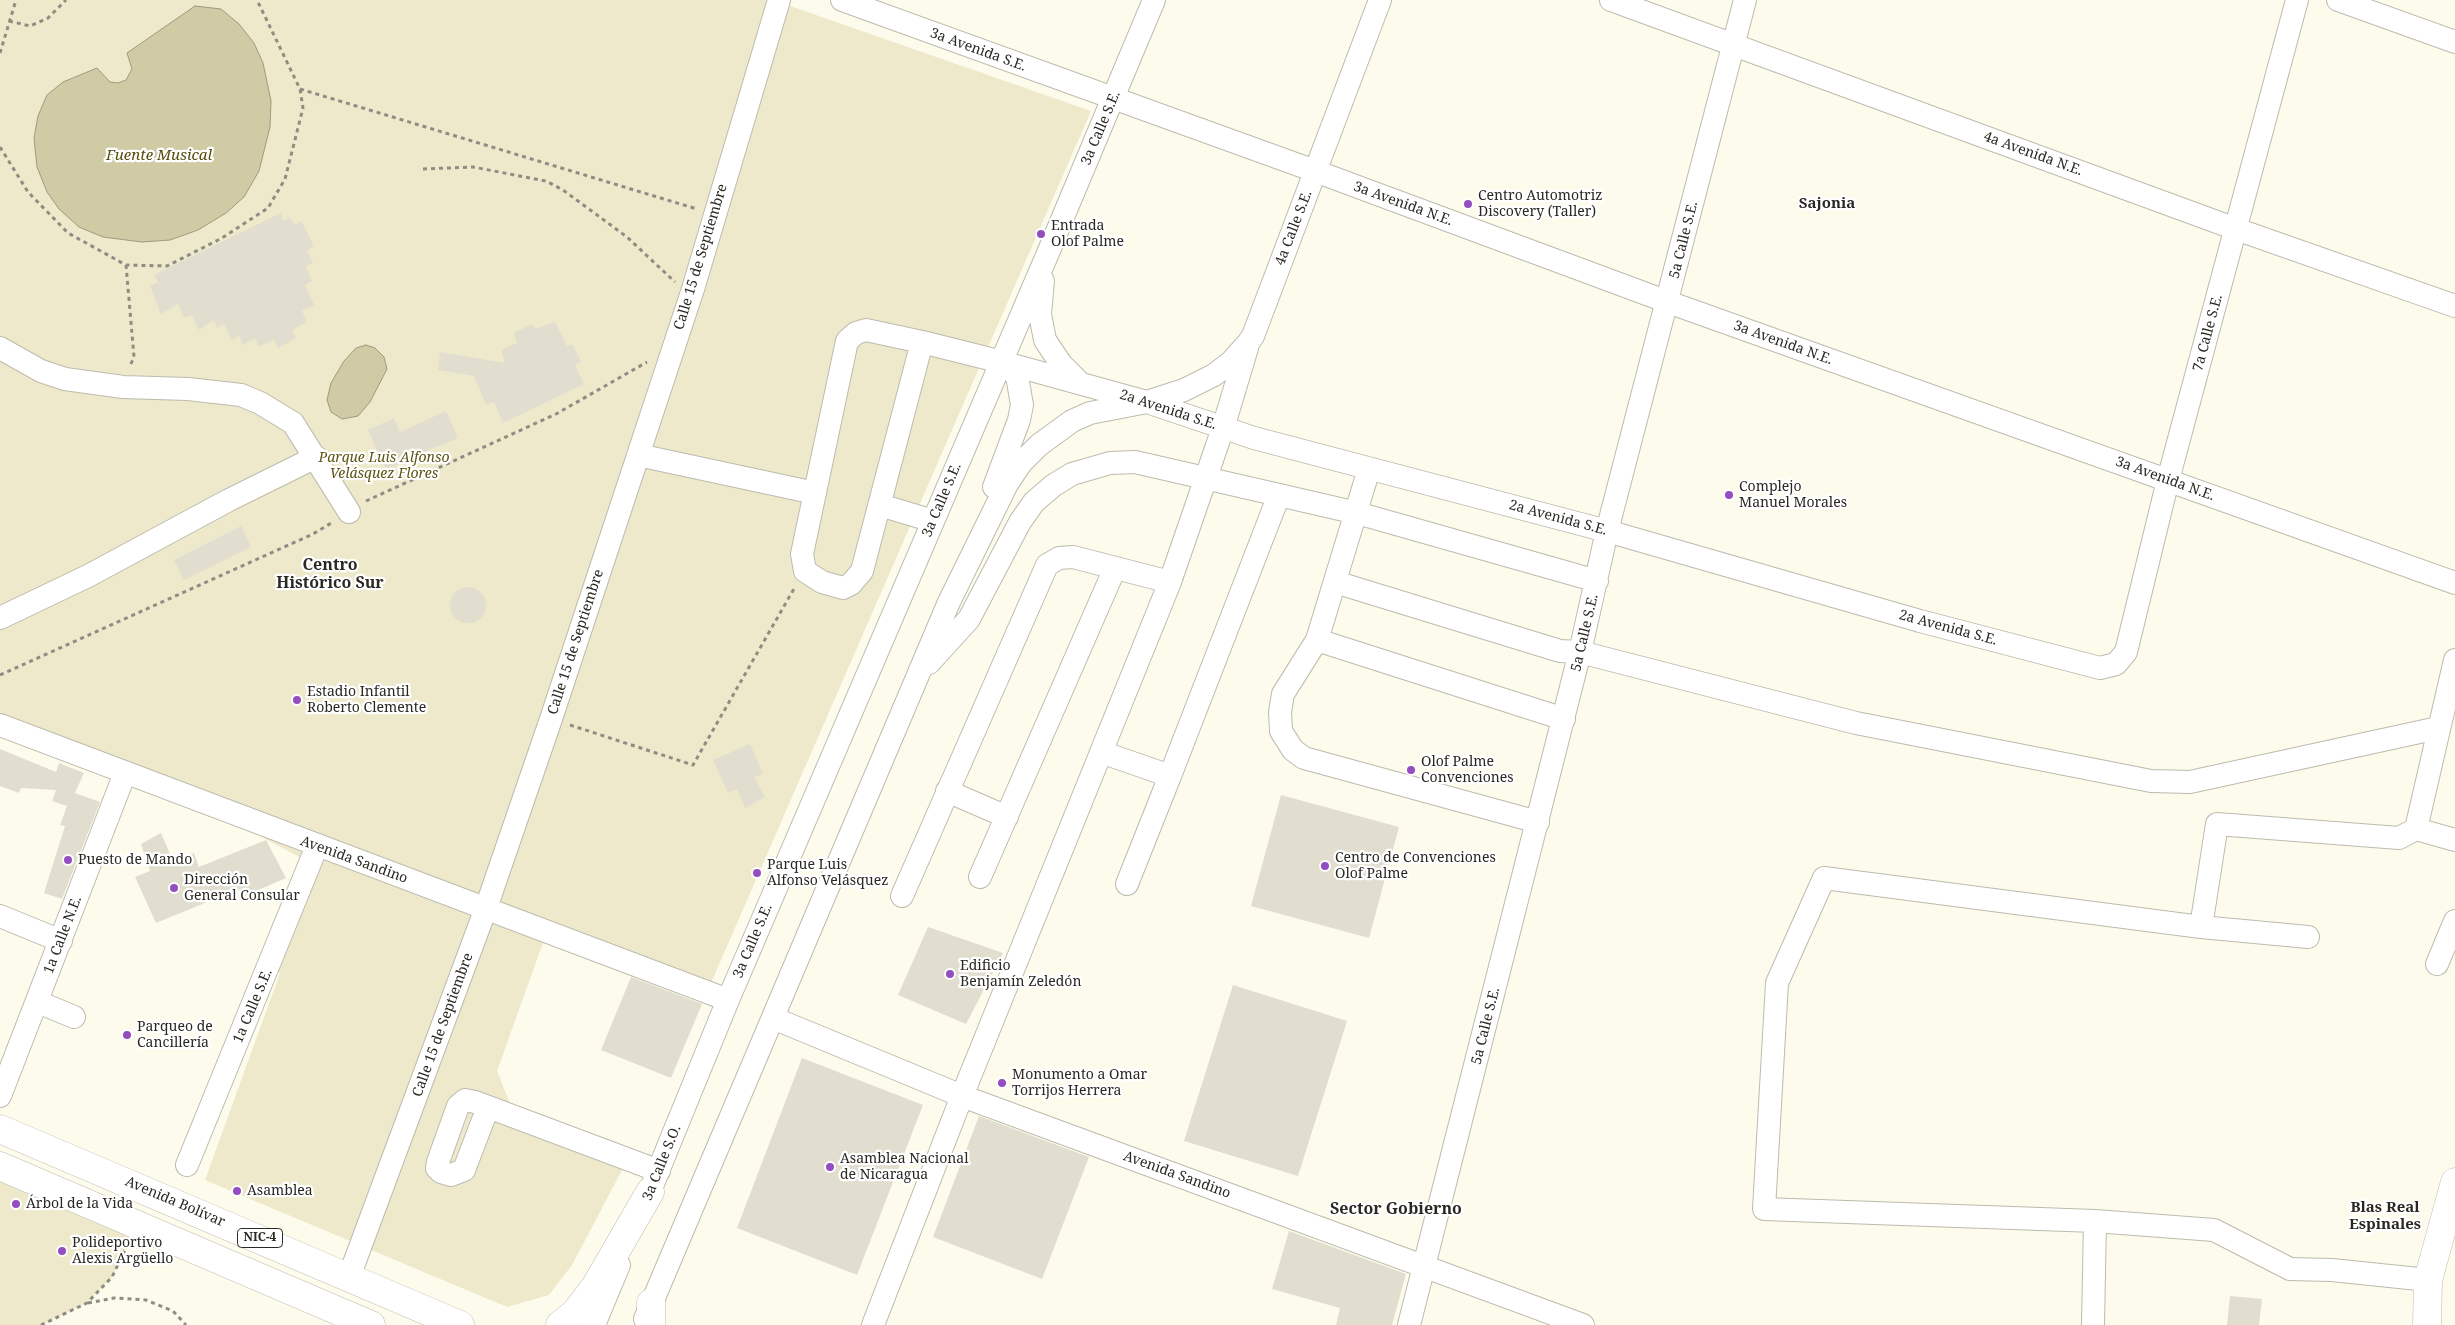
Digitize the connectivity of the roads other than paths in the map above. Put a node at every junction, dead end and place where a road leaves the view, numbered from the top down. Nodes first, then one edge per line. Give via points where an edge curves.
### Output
1 (779, 0) edge
2 (842, 0) edge
3 (1154, 0) edge
4 (1380, 0) edge
5 (1611, 0) edge
6 (1745, 0) edge
7 (2297, 0) edge
8 (2338, 0) edge
9 (2455, 42) edge
10 (1734, 45) junction
11 (1114, 99) junction
12 (1315, 171) junction
13 (2236, 229) junction
14 (1048, 253) junction
15 (1668, 302) junction
16 (2455, 306) edge
17 (922, 342) junction
18 (1248, 343) junction
19 (0, 348) edge
20 (1002, 362) junction
21 (1082, 384) junction
22 (1146, 402) junction
23 (1223, 428) junction
24 (638, 455) junction
25 (316, 457) junction
26 (1369, 468) junction
27 (1206, 477) junction
28 (2168, 480) junction
29 (814, 493) junction
30 (1279, 495) junction
31 (880, 505) junction
32 (349, 512) dead end
33 (1357, 513) junction
34 (933, 521) junction
35 (1607, 531) junction
36 (1115, 568) junction
37 (1597, 581) junction
38 (1170, 582) junction
39 (1335, 582) junction
40 (2455, 583) edge
41 (949, 602) junction
42 (0, 618) edge
43 (1317, 640) junction
44 (1580, 652) junction
45 (2455, 660) edge
46 (2116, 664) joint
47 (917, 677) junction
48 (1564, 719) junction
49 (0, 725) edge
50 (2438, 728) junction
51 (1101, 752) junction
52 (125, 773) junction
53 (1170, 776) junction
54 (947, 791) junction
55 (1007, 816) junction
56 (1538, 822) junction
57 (2416, 829) junction
58 (2455, 840) edge
59 (317, 846) junction
60 (980, 877) dead end
61 (1128, 884) dead end
62 (902, 896) dead end
63 (486, 908) junction
64 (0, 916) edge
65 (2455, 921) edge
66 (2201, 927) junction
67 (2308, 938) dead end
68 (61, 941) junction
69 (2437, 964) dead end
70 (718, 996) junction
71 (38, 1002) junction
72 (74, 1017) dead end
73 (773, 1018) junction
74 (0, 1096) edge
75 (962, 1096) junction
76 (488, 1108) dead end
77 (0, 1129) edge
78 (187, 1165) dead end
79 (0, 1166) edge
80 (654, 1181) junction
81 (2455, 1182) edge
82 (2095, 1222) junction
83 (1426, 1266) junction
84 (349, 1277) junction
85 (2428, 1280) junction
86 (648, 1318) edge
87 (371, 1325) edge
88 (460, 1325) edge
89 (560, 1325) edge
90 (594, 1325) edge
91 (873, 1325) edge
92 (1409, 1325) edge
93 (1583, 1325) edge
94 (2093, 1325) edge
95 (2428, 1325) edge

1 - 24 street, Calle 15 de Septiembre via 693,289
2 - 11 street, 3a Avenida S.E.
3 - 11 street, 3a Calle S.E.
4 - 12 street, 4a Calle S.E.
5 - 10 street, 4a Avenida N.E.
6 - 10 street, 5a Calle S.E.
7 - 13 street, 7a Calle S.E.
8 - 9 street
10 - 13 street, 4a Avenida N.E.
10 - 15 street, 5a Calle S.E.
11 - 12 street, 3a Avenida N.E.
11 - 14 street, 3a Calle S.E.
12 - 15 street, 3a Avenida N.E.
12 - 18 street, 4a Calle S.E. via 1254,336
13 - 16 street, 4a Avenida N.E.
13 - 28 street, 7a Calle S.E.
14 - 20 street, 3a Calle S.E.
14 - 21 street via 1040,306 1043,334 1056,358
15 - 28 street, 3a Avenida N.E.
15 - 35 street, 5a Calle S.E.
17 - 20 street, 2a Avenida S.E.
17 - 29 street, 2a Avenida S.E. via 866,330 847,341
17 - 31 street
18 - 22 street, 4a Calle S.E. via 1214,375 1184,390
18 - 23 street
19 - 25 street via 41,371 65,379 123,388 188,389 240,395 293,423
20 - 21 street, 2a Avenida S.E.
20 - 34 street, 3a Calle S.E.
20 - 41 street via 1013,371 1020,385 1022,405 1019,420
21 - 22 street, 2a Avenida S.E.
22 - 23 street, 2a Avenida S.E.
22 - 41 street via 1090,413 1072,421 1039,444 1007,484
23 - 26 street, 2a Avenida S.E.
23 - 27 street
24 - 29 street
24 - 63 street, Calle 15 de Septiembre
25 - 32 street
25 - 42 street via 88,576
26 - 33 street
26 - 35 street, 2a Avenida S.E.
27 - 30 street
27 - 38 street
27 - 47 street via 1135,462 1110,464 1072,474 1054,485 1034,502 1020,522 969,619
28 - 40 street, 3a Avenida N.E.
28 - 46 street, 7a Calle S.E. via 2126,652
29 - 31 street, 2a Avenida S.E. via 802,554 805,571 822,582 842,588 851,584 862,571
30 - 33 street
30 - 53 street
31 - 34 street
33 - 37 street
33 - 39 street
34 - 70 street, 3a Calle S.E.
35 - 37 street, 5a Calle S.E.
35 - 46 street, 2a Avenida S.E. via 1920,621 2100,668
36 - 38 street
36 - 54 street via 1073,557 1058,558 1048,565
36 - 55 street
37 - 44 street, 5a Calle S.E.
38 - 51 street
39 - 43 street
39 - 44 street via 1560,651
41 - 47 street
43 - 48 street
43 - 56 street via 1284,694 1280,712 1281,731 1293,750 1304,758
44 - 48 street, 5a Calle S.E.
44 - 50 street via 1856,731 2151,781 2190,782
45 - 50 street
47 - 73 street
48 - 56 street, 5a Calle S.E.
49 - 52 street, Avenida Sandino
50 - 57 street
51 - 53 street
51 - 75 street
52 - 59 street, Avenida Sandino
52 - 68 street, 1a Calle N.E.
53 - 61 street
54 - 55 street
54 - 62 street
55 - 60 street
56 - 83 street, 5a Calle S.E.
57 - 58 street
57 - 66 street via 2399,838 2217,824
59 - 63 street, Avenida Sandino
59 - 78 street, 1a Calle S.E.
63 - 70 street, Avenida Sandino
63 - 84 street, Calle 15 de Septiembre
64 - 68 street
65 - 69 street
66 - 67 street
66 - 82 street via 1824,878 1779,976 1764,1209
68 - 71 street, 1a Calle N.E.
70 - 80 street, 3a Calle S.O.
71 - 72 street
71 - 74 street, 1a Calle N.E.
73 - 75 street, Avenida Sandino
73 - 86 street
75 - 83 street, Avenida Sandino
75 - 91 street
76 - 80 street
77 - 84 main road, Avenida Bolívar / NIC-4
79 - 87 main road, NIC-4
80 - 89 main road via 595,1287 575,1313
80 - 90 street, 3a Calle S.O.
81 - 85 main road
82 - 85 street via 2214,1230 2290,1269
82 - 94 street
83 - 92 street, 5a Calle S.E.
83 - 93 street, Avenida Sandino
84 - 88 main road, Avenida Bolívar / NIC-4
85 - 95 main road

